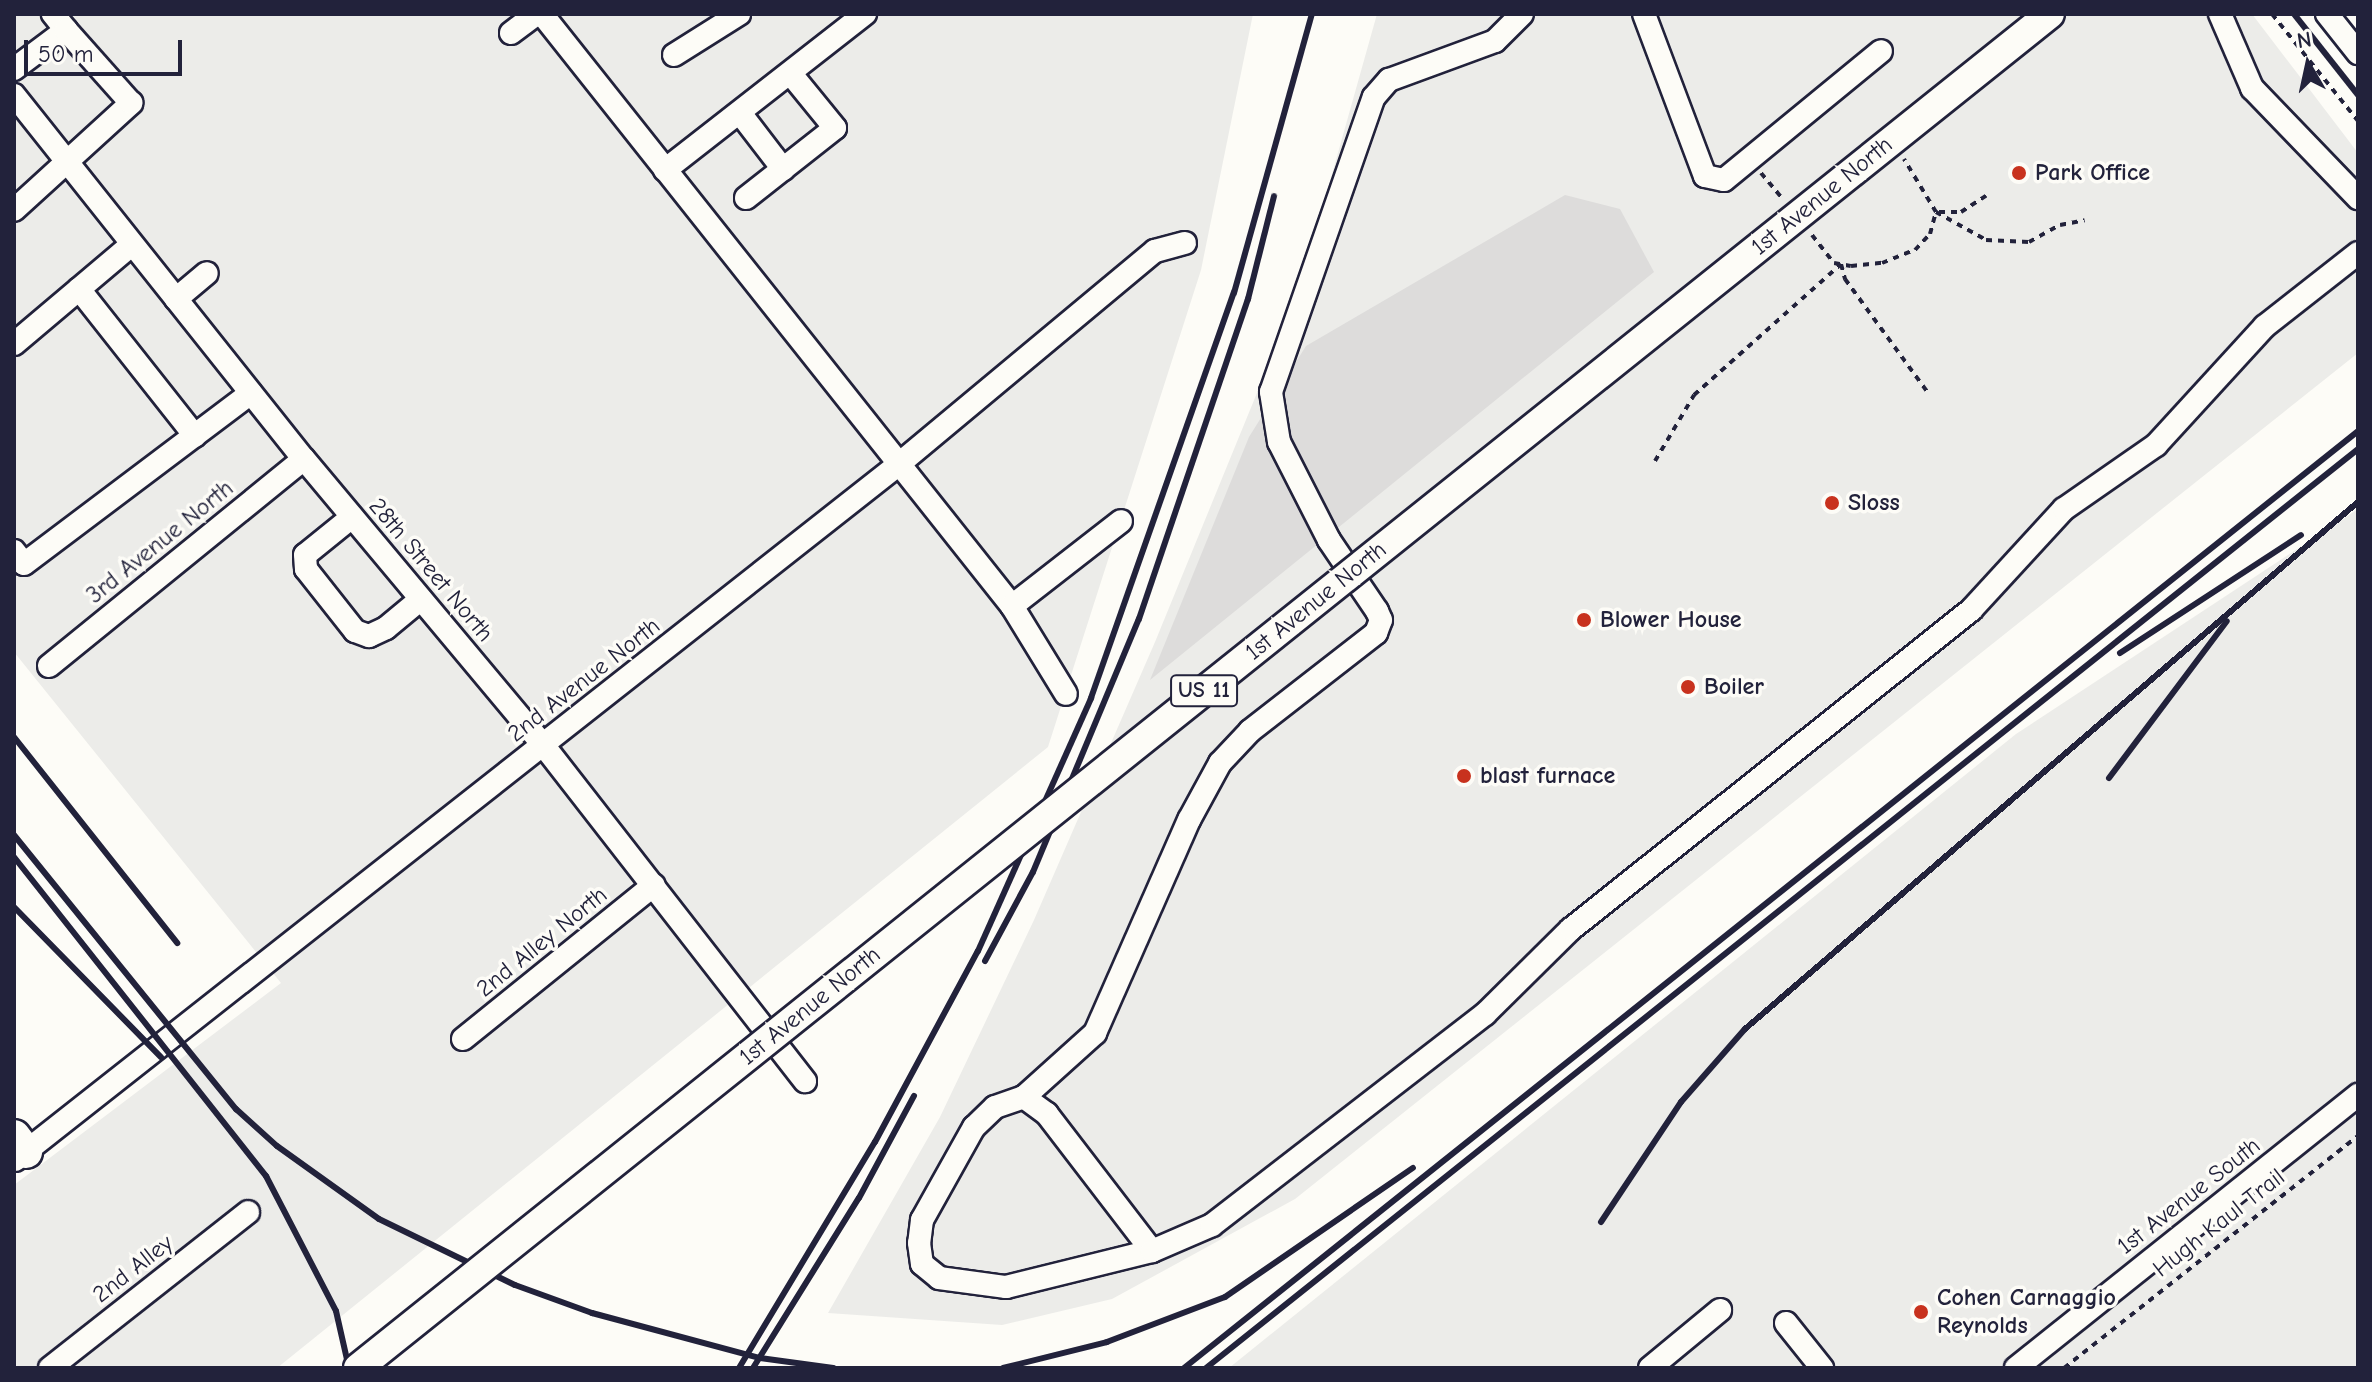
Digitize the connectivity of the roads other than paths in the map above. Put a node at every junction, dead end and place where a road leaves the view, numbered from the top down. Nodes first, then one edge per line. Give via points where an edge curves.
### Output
1 (539, 14) edge
2 (739, 14) edge
3 (865, 14) edge
4 (1522, 14) edge
5 (1644, 14) edge
6 (2050, 14) edge
7 (2220, 14) edge
8 (2327, 14) edge
9 (842, 21) edge
10 (60, 22) edge
11 (511, 33) dead end
12 (1881, 51) dead end
13 (2358, 53) edge
14 (674, 55) dead end
15 (14, 69) edge
16 (791, 74) junction
17 (14, 95) edge
18 (740, 113) junction
19 (68, 164) junction
20 (783, 169) junction
21 (665, 170) junction
22 (746, 198) dead end
23 (2358, 198) edge
24 (14, 210) edge
25 (1185, 243) dead end
26 (131, 245) junction
27 (2358, 253) edge
28 (207, 273) dead end
29 (79, 289) junction
30 (176, 299) junction
31 (14, 344) edge
32 (251, 393) junction
33 (195, 436) junction
34 (304, 459) junction
35 (899, 464) junction
36 (352, 517) junction
37 (1121, 521) dead end
38 (14, 551) edge
39 (421, 599) junction
40 (1012, 606) junction
41 (49, 666) dead end
42 (1066, 694) dead end
43 (544, 746) junction
44 (654, 885) junction
45 (463, 1039) dead end
46 (805, 1081) dead end
47 (2358, 1095) edge
48 (1024, 1097) junction
49 (18, 1150) edge
50 (248, 1212) dead end
51 (1152, 1251) junction
52 (1720, 1310) dead end
53 (1786, 1323) dead end
54 (50, 1368) edge
55 (358, 1368) edge
56 (1650, 1368) edge
57 (1822, 1368) edge
58 (2016, 1368) edge

1 - 11 street
1 - 21 street
2 - 14 street
3 - 9 street
4 - 48 street via 1495,41 1389,80 1374,97 1271,392 1279,442 1329,540 1377,611 1381,620 1376,633 1250,731 1220,763 1189,820 1095,1033
5 - 12 street via 1705,176 1724,180
6 - 55 main road, 1st Avenue North / US 11, bridge
7 - 23 street via 2252,88
8 - 13 street
9 - 16 street
10 - 15 street
10 - 19 street via 131,103
16 - 18 street
16 - 20 street via 835,128
17 - 19 street, 28th Street North
18 - 20 street
18 - 21 street
19 - 24 street
19 - 26 street, 28th Street North
20 - 22 street
21 - 35 street
25 - 35 street, 2nd Avenue North via 1155,251
26 - 29 street
26 - 30 street, 28th Street North
27 - 51 street via 2265,326 2156,445 2064,509 1971,610 1571,929 1485,1014 1212,1225
28 - 30 street
29 - 31 street
29 - 33 street
30 - 32 street, 28th Street North
32 - 33 street
32 - 34 street, 28th Street North
33 - 38 street via 24,564
34 - 36 street, 28th Street North
34 - 41 street, 3rd Avenue North
35 - 40 street
35 - 43 street, 2nd Avenue North
36 - 39 street, 28th Street North
36 - 39 street via 305,555 306,569 355,631 369,636 386,628
37 - 40 street
39 - 43 street, 28th Street North
40 - 42 street
43 - 44 street, 28th Street North
43 - 49 street, 2nd Avenue North
44 - 45 street, 2nd Alley North
44 - 46 street, 28th Street North
47 - 58 street, 1st Avenue South
48 - 51 street via 1047,1114
48 - 51 street via 995,1107 974,1127 922,1220 922,1264 939,1278 1006,1287
50 - 54 street, 2nd Alley
52 - 56 street
53 - 57 street

